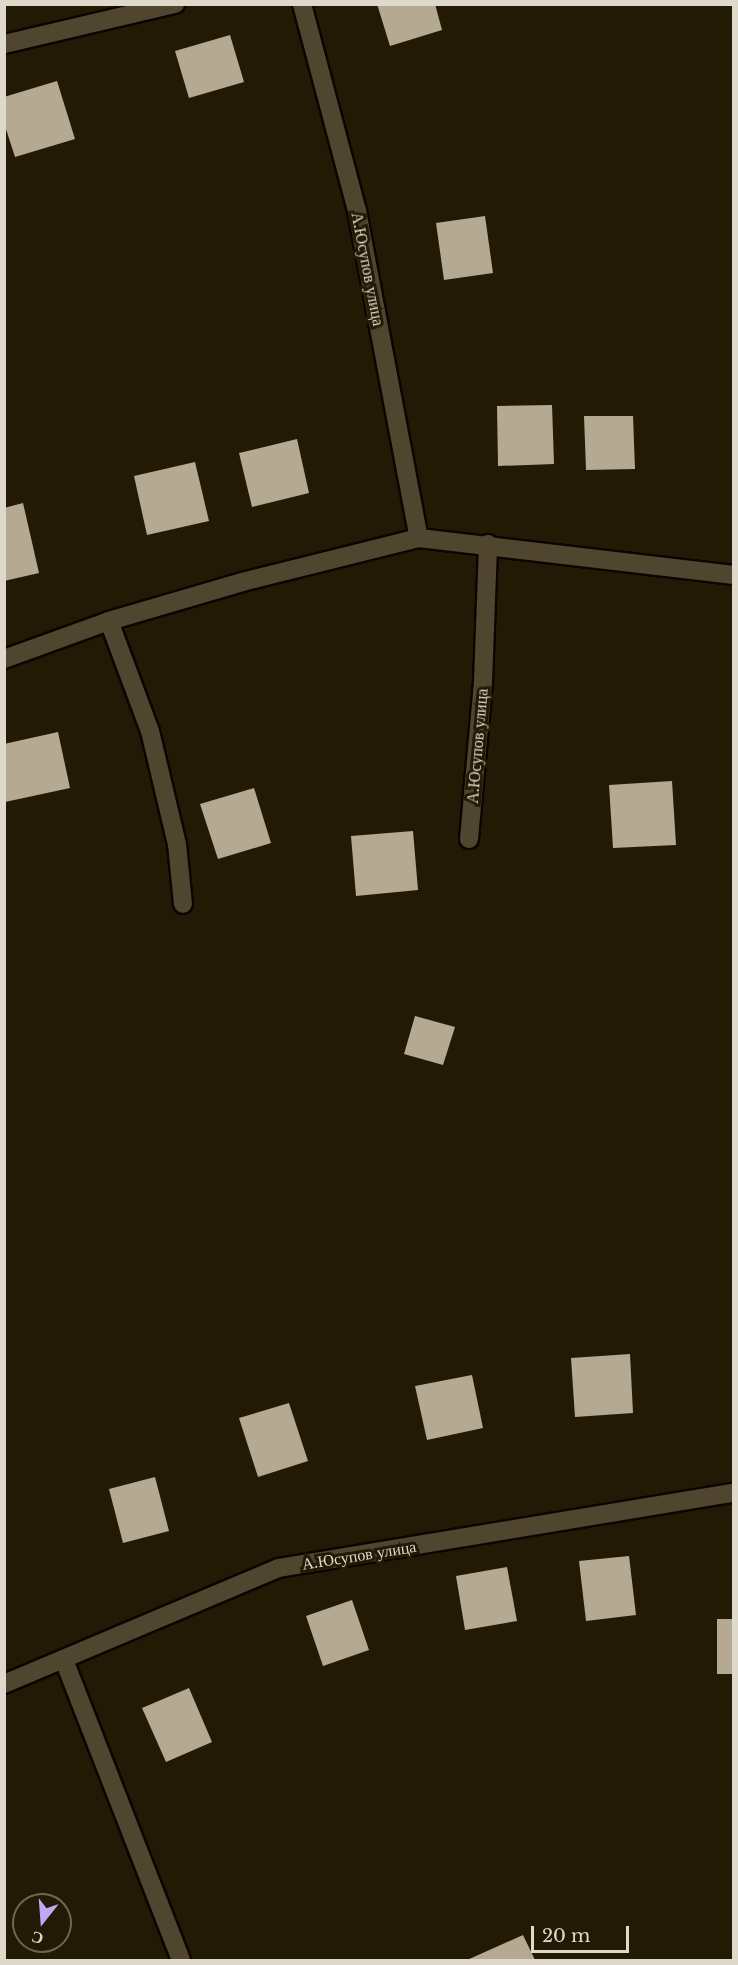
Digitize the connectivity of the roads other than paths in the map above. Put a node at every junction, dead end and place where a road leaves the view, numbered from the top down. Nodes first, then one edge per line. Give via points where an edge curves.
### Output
1 (175, 4) edge
2 (302, 4) edge
3 (4, 44) edge
4 (419, 538) junction
5 (488, 544) junction
6 (734, 575) edge
7 (109, 621) junction
8 (4, 659) edge
9 (469, 839) dead end
10 (183, 904) dead end
11 (734, 1493) edge
12 (64, 1660) junction
13 (4, 1684) edge
14 (181, 1960) edge

1 - 3 street
2 - 4 street, А.Юсупов улица via 357,211
4 - 5 street
4 - 7 street via 242,582
5 - 6 street
5 - 9 street, А.Юсупов улица via 483,682
7 - 8 street
7 - 10 street via 150,731 177,844
11 - 12 street, А.Юсупов улица via 279,1568
12 - 13 street, А.Юсупов улица
12 - 14 street

